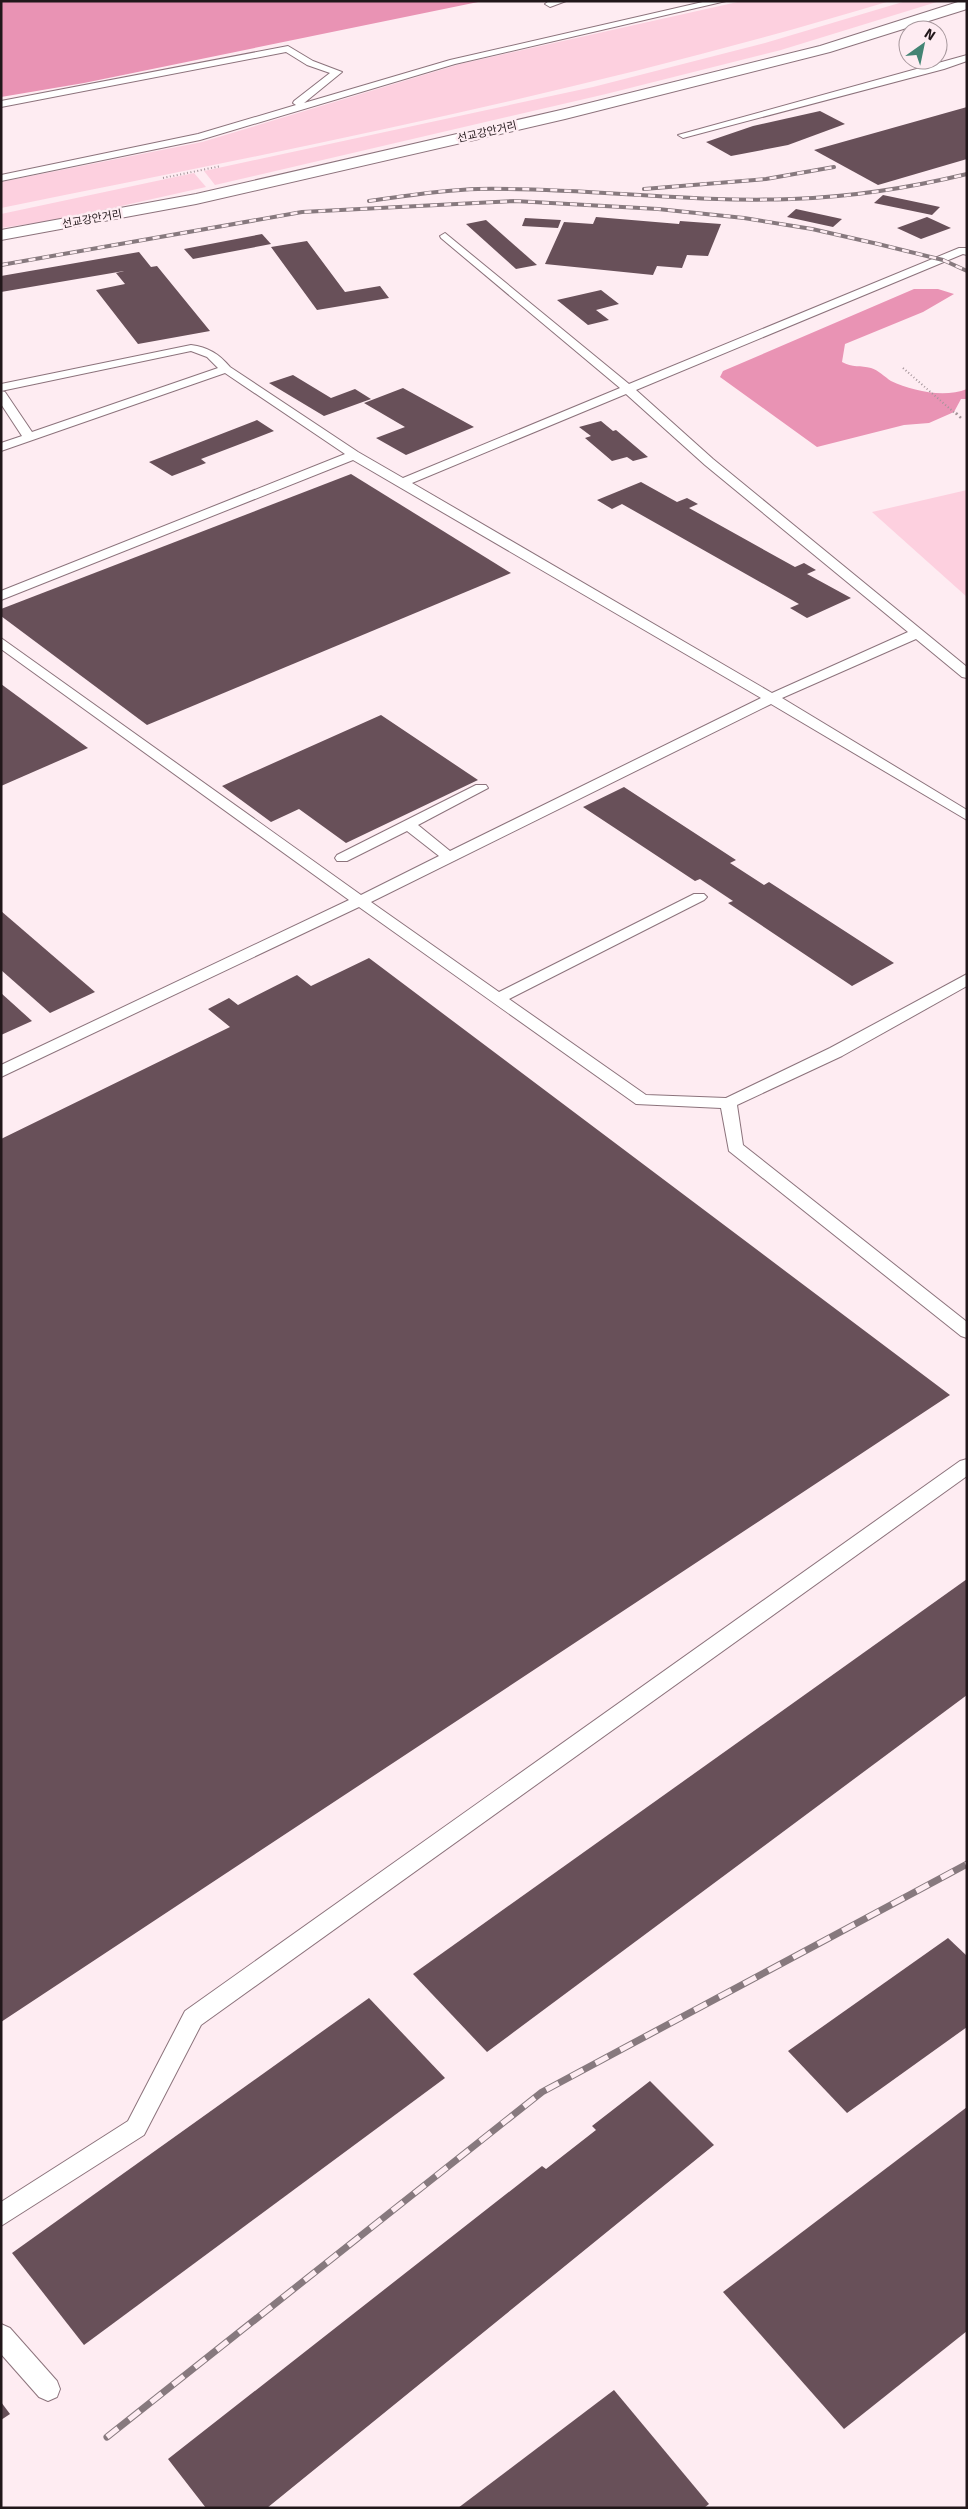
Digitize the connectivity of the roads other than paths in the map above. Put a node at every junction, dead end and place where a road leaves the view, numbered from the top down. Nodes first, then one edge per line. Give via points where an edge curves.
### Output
1 (562, 1) edge
2 (721, 1) edge
3 (550, 4) dead end
4 (967, 4) edge
5 (967, 58) edge
6 (1, 104) edge
7 (283, 113) junction
8 (684, 135) dead end
9 (1, 178) edge
10 (1, 235) edge
11 (445, 236) dead end
12 (966, 250) edge
13 (226, 369) junction
14 (1, 388) edge
15 (629, 390) junction
16 (1, 395) edge
17 (29, 437) junction
18 (1, 447) edge
19 (354, 455) junction
20 (404, 482) junction
21 (1, 596) edge
22 (917, 633) junction
23 (1, 642) edge
24 (967, 674) edge
25 (771, 698) junction
26 (481, 788) dead end
27 (967, 816) edge
28 (409, 825) junction
29 (449, 856) junction
30 (342, 858) dead end
31 (699, 896) dead end
32 (360, 900) junction
33 (967, 979) edge
34 (499, 998) junction
35 (1, 1072) edge
36 (728, 1103) junction
37 (967, 1332) edge
38 (967, 1466) edge
39 (1, 2215) edge
40 (1, 2336) edge
41 (48, 2389) dead end

1 - 3 lane
2 - 7 lane via 453,62
4 - 10 main road, 선교강안거리 via 825,49 565,114 196,199
5 - 8 lane
6 - 7 lane via 288,49 310,63 337,72 315,92
7 - 9 lane via 200,137
11 - 15 lane
12 - 15 lane
13 - 14 lane via 215,356 192,348
13 - 17 lane
13 - 19 lane
15 - 20 lane
15 - 22 lane via 708,462
16 - 17 lane
17 - 18 lane
19 - 20 lane
19 - 21 lane
20 - 25 lane
22 - 24 lane
22 - 25 lane
23 - 32 lane
25 - 27 lane
25 - 29 lane
26 - 28 lane
28 - 29 lane
28 - 30 lane
29 - 32 lane
31 - 34 lane
32 - 34 lane
32 - 35 lane
33 - 36 lane via 836,1052
34 - 36 lane via 642,1100
36 - 37 lane via 736,1148
38 - 39 lane via 193,2018 136,2128
40 - 41 lane

